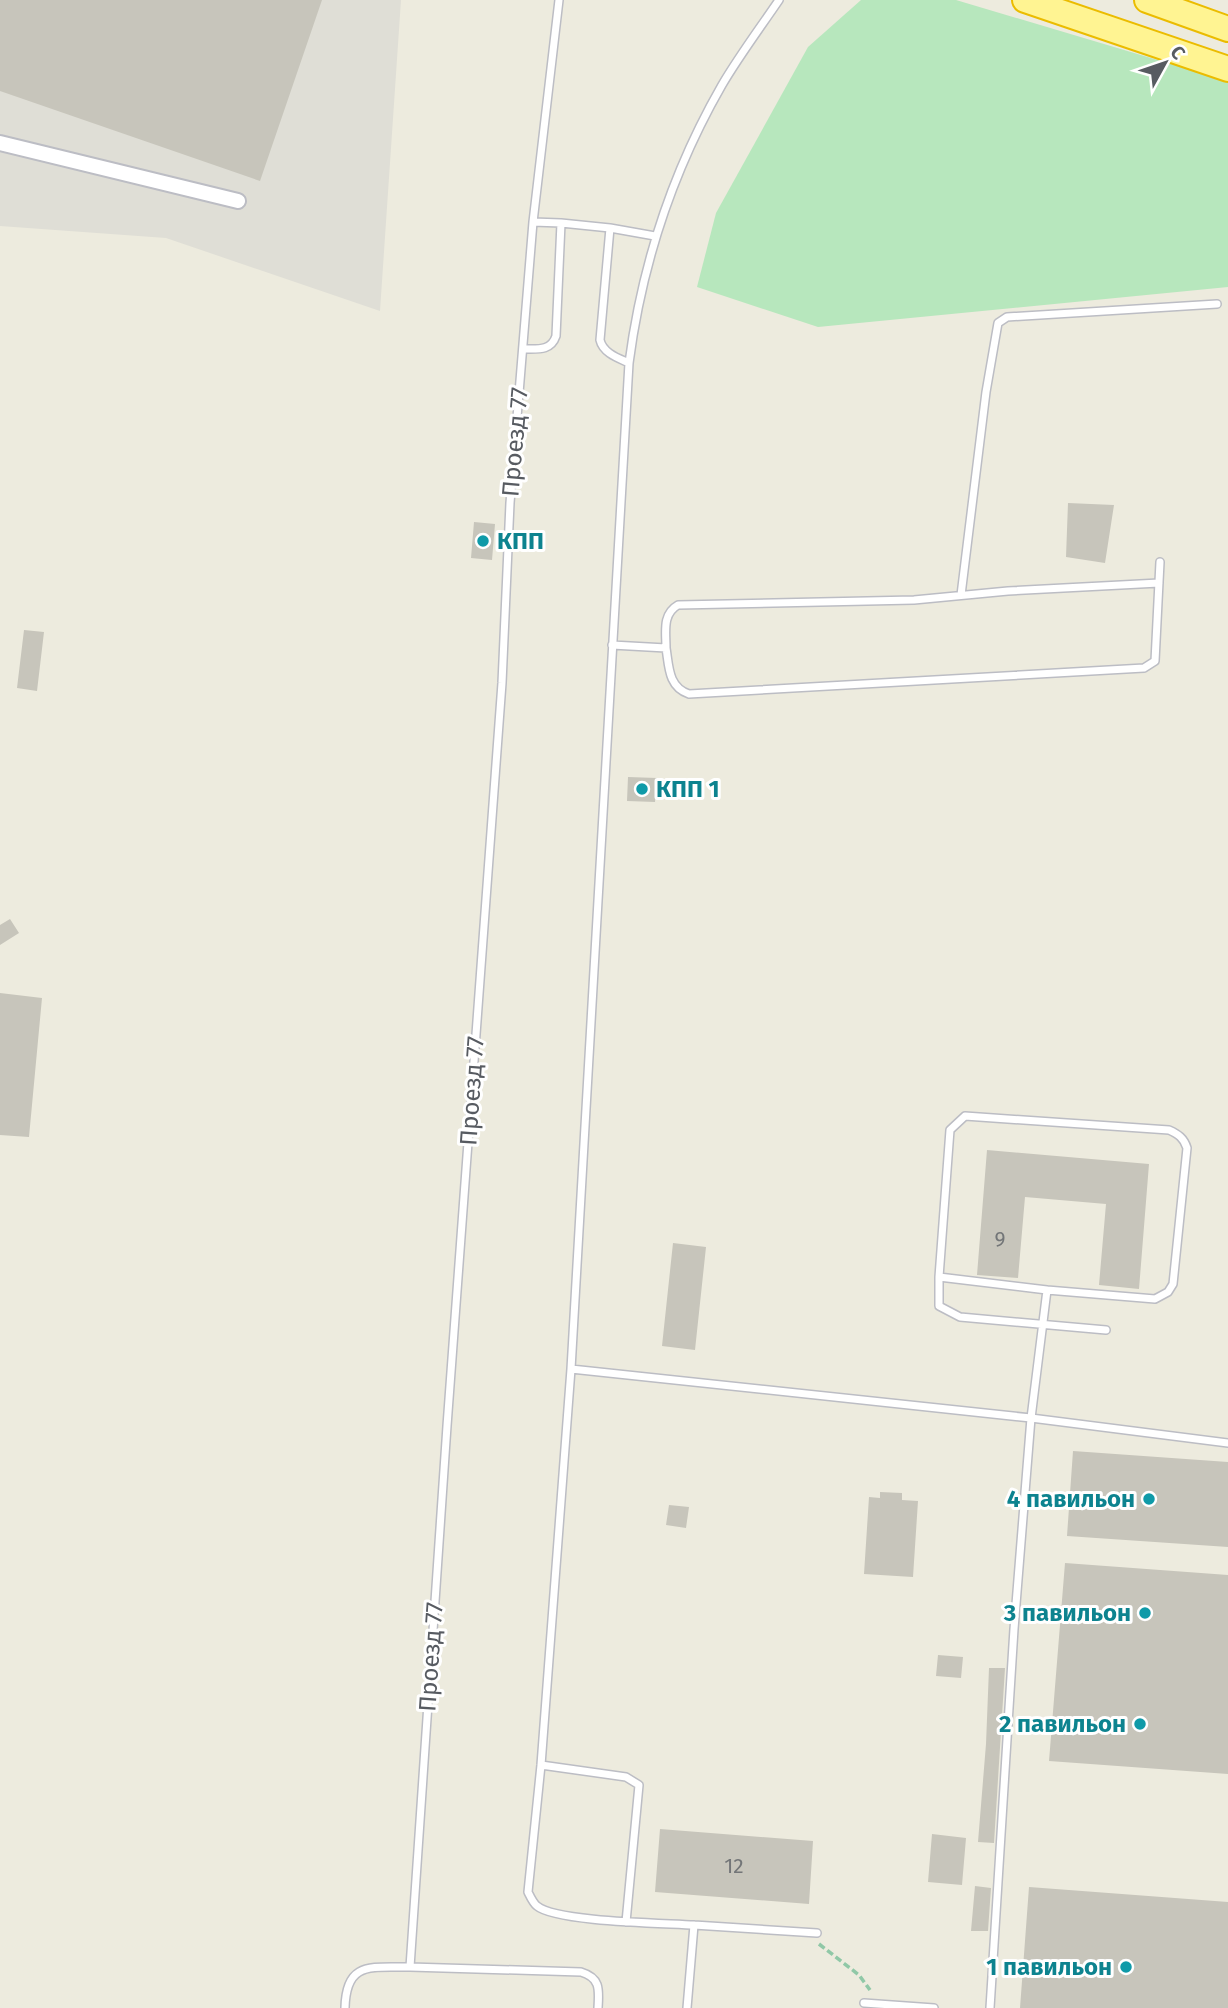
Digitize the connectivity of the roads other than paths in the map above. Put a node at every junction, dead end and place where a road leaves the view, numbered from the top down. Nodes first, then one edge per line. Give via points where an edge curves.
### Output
1 (559, 0) edge
2 (779, 0) edge
3 (1025, 0) edge
4 (1147, 0) edge
5 (1228, 29) edge
6 (1228, 69) edge
7 (0, 143) edge
8 (238, 201) dead end
9 (533, 222) junction
10 (561, 223) junction
11 (610, 229) junction
12 (655, 236) junction
13 (1217, 304) dead end
14 (524, 349) junction
15 (629, 363) junction
16 (1160, 562) dead end
17 (1159, 583) junction
18 (961, 595) junction
19 (612, 645) junction
20 (666, 648) junction
21 (939, 1277) junction
22 (1047, 1290) junction
23 (1043, 1324) junction
24 (1106, 1331) dead end
25 (571, 1369) junction
26 (1031, 1418) junction
27 (1228, 1443) edge
28 (541, 1765) junction
29 (626, 1922) junction
30 (694, 1925) junction
31 (817, 1933) dead end
32 (410, 1967) junction
33 (864, 2003) dead end
34 (345, 2008) edge
35 (598, 2008) edge
36 (687, 2008) edge
37 (934, 2008) edge
38 (990, 2008) edge

1 - 9 lane, Проезд 77
2 - 12 lane via 723,84 692,142
3 - 6 highway
4 - 5 highway
7 - 8 street
9 - 10 lane
9 - 14 lane, Проезд 77
10 - 11 lane
10 - 14 lane via 556,336 544,349
11 - 12 lane
11 - 15 lane via 600,340 612,355
12 - 15 lane
13 - 18 lane via 1007,317 998,323
14 - 32 lane, Проезд 77
15 - 19 lane
16 - 17 lane
17 - 18 lane
17 - 20 lane via 1155,661 1144,668 689,694 681,692 671,677
18 - 20 lane via 678,605 666,618
19 - 20 lane
19 - 25 lane
21 - 22 lane
21 - 22 lane via 950,1130 965,1116 1178,1133 1187,1148 1173,1284 1168,1292 1155,1299
21 - 23 lane via 939,1306 947,1312
22 - 23 lane
23 - 24 lane
23 - 26 lane
25 - 26 lane
25 - 28 lane
26 - 27 lane
26 - 38 lane
28 - 29 lane via 528,1892 536,1906 554,1914
28 - 29 lane via 626,1777 639,1785
29 - 30 lane
30 - 31 lane
30 - 36 lane
32 - 34 lane via 365,1969 353,1975 345,1990
32 - 35 lane via 581,1972 597,1980
33 - 37 lane

